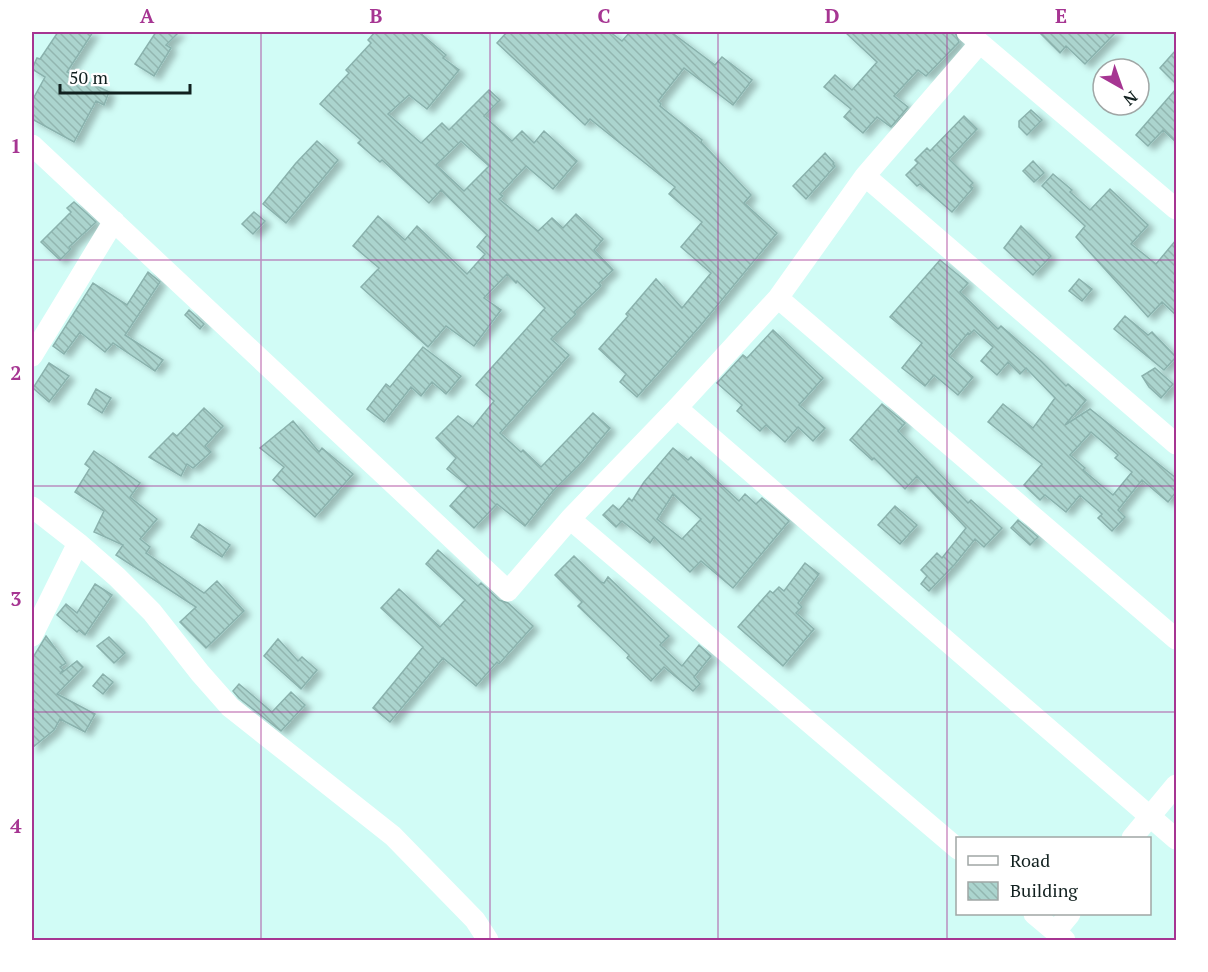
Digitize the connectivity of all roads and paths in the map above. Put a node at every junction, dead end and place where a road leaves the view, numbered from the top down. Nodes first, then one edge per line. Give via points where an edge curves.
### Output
1 (973, 37) edge
2 (32, 145) edge
3 (865, 176) junction
4 (1176, 209) edge
5 (114, 221) junction
6 (778, 298) junction
7 (32, 356) edge
8 (677, 408) junction
9 (1176, 444) edge
10 (32, 507) edge
11 (570, 519) junction
12 (78, 543) junction
13 (32, 636) edge
14 (1176, 639) edge
15 (1176, 784) edge
16 (1150, 817) junction
17 (1133, 837) edge
18 (1176, 839) edge
19 (956, 848) edge
20 (1035, 915) edge
21 (1070, 915) edge
22 (1060, 936) edge
23 (488, 940) edge

1 - 3 street
1 - 4 street
2 - 5 street
3 - 6 street
3 - 9 street
5 - 7 street
5 - 11 street via 508,591
6 - 8 street
6 - 14 street
8 - 11 street
8 - 16 street
10 - 12 street
11 - 19 street
12 - 13 street
12 - 23 street via 152,612 231,707 393,836 475,920
15 - 16 street
16 - 17 street
16 - 18 street
20 - 22 street
21 - 22 street

